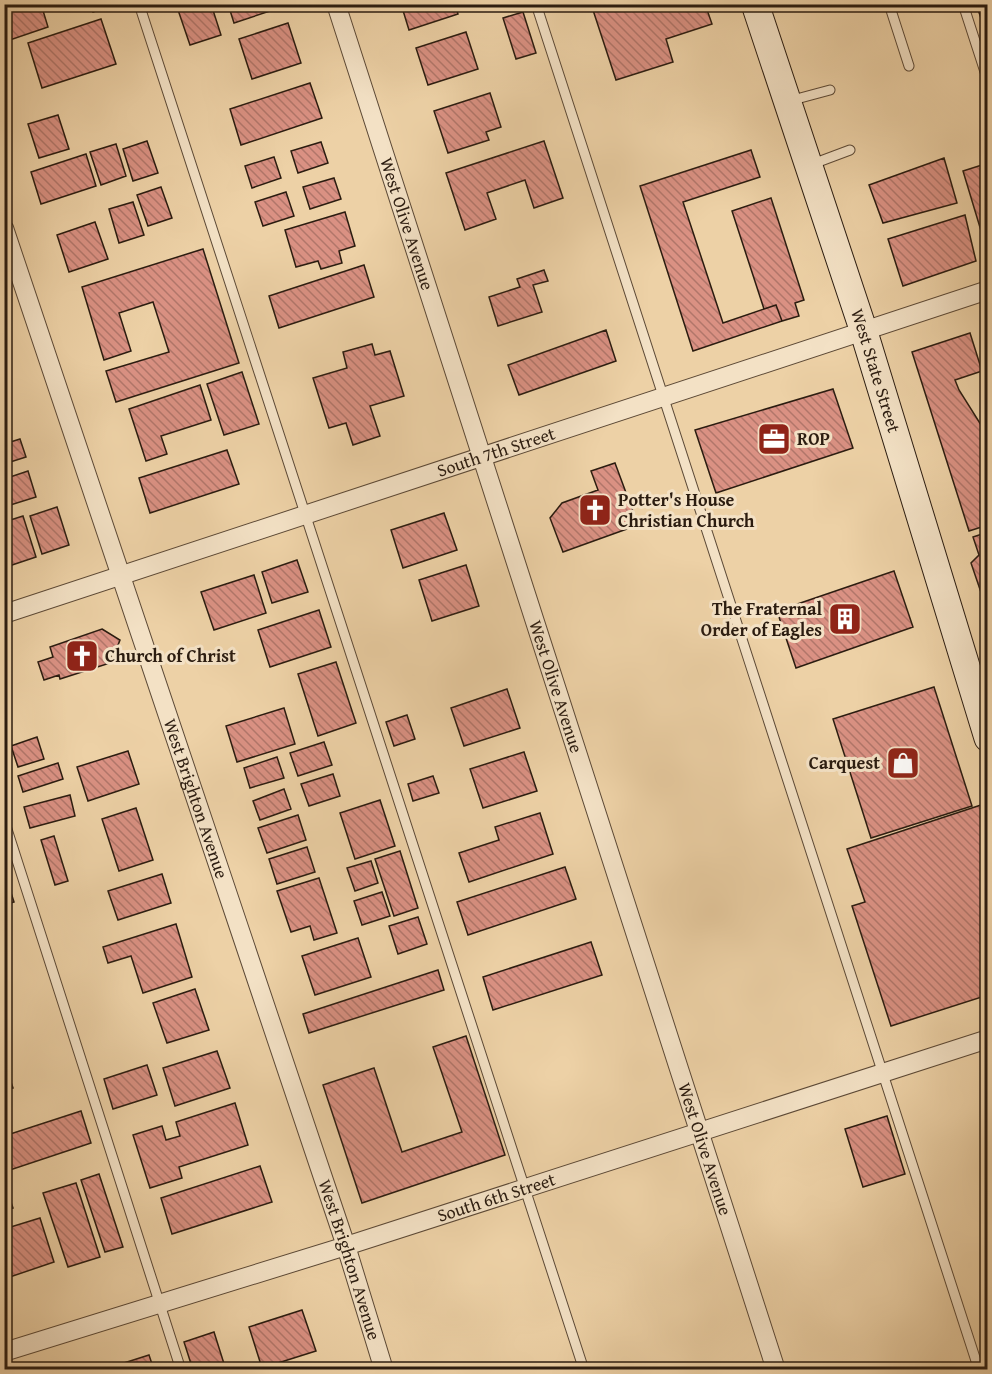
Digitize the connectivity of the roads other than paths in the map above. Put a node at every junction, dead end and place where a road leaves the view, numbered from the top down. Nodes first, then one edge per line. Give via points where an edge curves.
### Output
1 (139, 4) edge
2 (336, 4) edge
3 (536, 4) edge
4 (755, 4) edge
5 (889, 4) edge
6 (963, 4) edge
7 (909, 66) dead end
8 (987, 81) edge
9 (830, 90) dead end
10 (788, 102) junction
11 (850, 150) dead end
12 (808, 165) junction
13 (4, 228) edge
14 (987, 290) edge
15 (863, 329) junction
16 (663, 395) junction
17 (481, 455) junction
18 (304, 515) junction
19 (121, 576) junction
20 (4, 614) edge
21 (987, 738) edge
22 (4, 820) edge
23 (987, 1039) edge
24 (885, 1072) junction
25 (700, 1131) junction
26 (525, 1188) junction
27 (346, 1246) junction
28 (160, 1303) junction
29 (4, 1352) edge
30 (181, 1370) edge
31 (384, 1370) edge
32 (584, 1370) edge
33 (776, 1370) edge
34 (979, 1370) edge

1 - 18 lane
2 - 17 street, West Olive Avenue
3 - 16 lane
4 - 10 street, West State Street
5 - 7 lane
6 - 8 lane
9 - 10 lane
10 - 12 street, West State Street
11 - 12 lane
12 - 15 street, West State Street
13 - 19 street, West Brighton Avenue
14 - 15 street, South 7th Street
15 - 16 street, South 7th Street
15 - 21 street, West State Street
16 - 17 street, South 7th Street
16 - 24 lane
17 - 18 street, South 7th Street
17 - 25 street, West Olive Avenue
18 - 19 street, South 7th Street
18 - 26 lane
19 - 20 street, South 7th Street
19 - 27 street, West Brighton Avenue
22 - 28 lane
23 - 24 street, South 6th Street
24 - 25 street, South 6th Street
24 - 34 lane via 914,1175
25 - 26 street, South 6th Street
25 - 33 street, West Olive Avenue
26 - 27 street, South 6th Street
26 - 32 lane
27 - 28 street, South 6th Street
27 - 31 street, West Brighton Avenue
28 - 29 street, South 6th Street
28 - 30 lane

